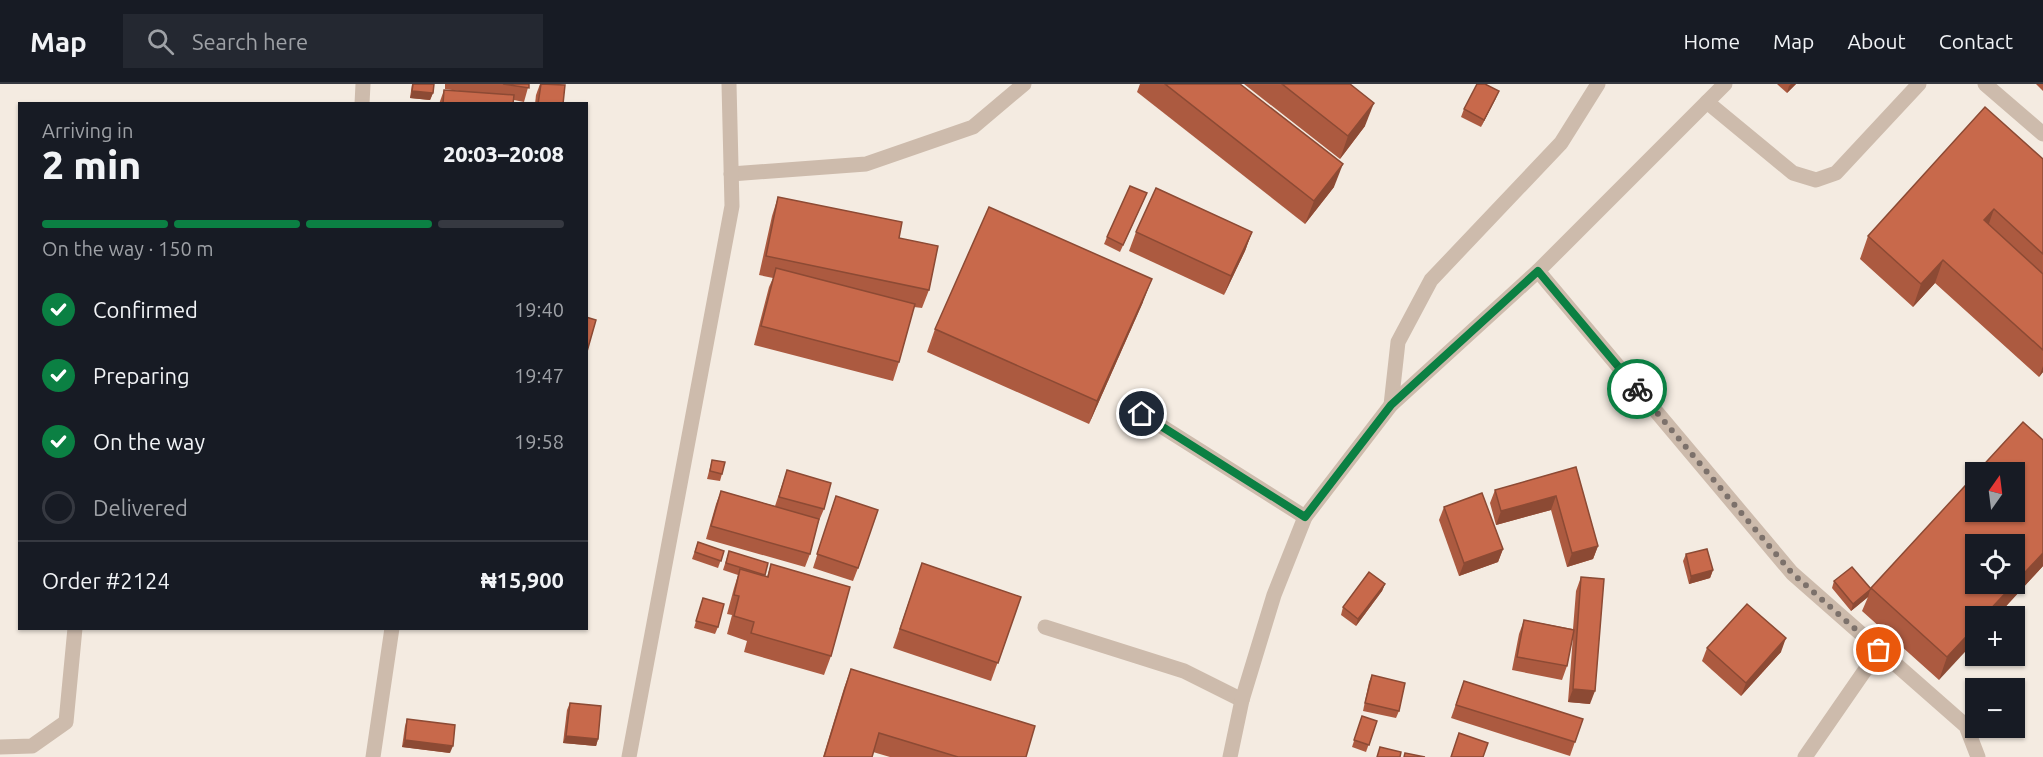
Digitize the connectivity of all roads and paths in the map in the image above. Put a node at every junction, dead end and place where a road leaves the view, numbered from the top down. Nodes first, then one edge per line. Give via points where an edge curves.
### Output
1 (363, 84) edge
2 (729, 84) edge
3 (1024, 84) edge
4 (1598, 84) edge
5 (1725, 84) edge
6 (1919, 84) edge
7 (1993, 87) edge
8 (362, 102) edge
9 (1707, 102) junction
10 (2043, 134) edge
11 (731, 174) junction
12 (1538, 271) junction
13 (1391, 405) junction
14 (1142, 414) dead end
15 (1305, 517) junction
16 (1045, 627) dead end
17 (75, 630) edge
18 (392, 630) edge
19 (1879, 650) junction
20 (1242, 700) junction
21 (0, 747) edge
22 (373, 757) edge
23 (629, 757) edge
24 (1230, 757) edge
25 (1805, 757) edge
26 (1978, 757) edge

1 - 8 street
2 - 11 street
3 - 11 street via 973,126 867,164
4 - 13 street via 1561,143 1431,280 1398,342
5 - 9 street
6 - 9 street via 1836,173 1816,180 1793,173
7 - 10 street
9 - 12 street
11 - 23 street via 732,206
12 - 13 street
12 - 19 street via 1792,573
13 - 15 street
14 - 15 street
15 - 20 street via 1274,595
16 - 20 street via 1184,671
17 - 21 street via 66,722 32,747
18 - 22 street
19 - 25 street
19 - 26 street via 1966,726
20 - 24 street

